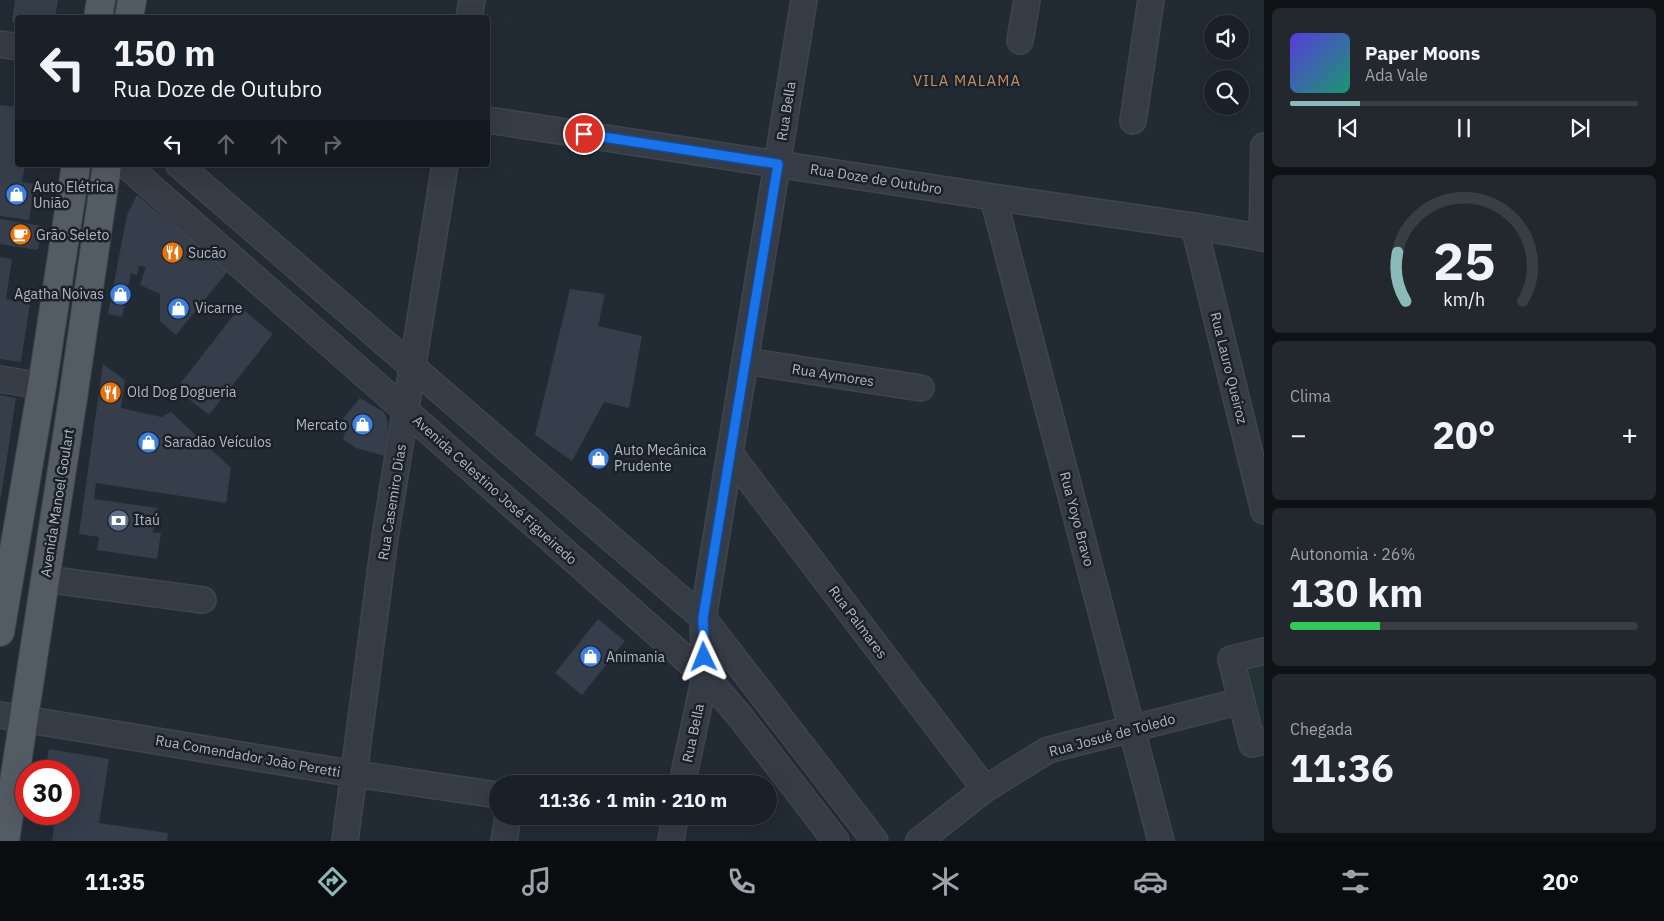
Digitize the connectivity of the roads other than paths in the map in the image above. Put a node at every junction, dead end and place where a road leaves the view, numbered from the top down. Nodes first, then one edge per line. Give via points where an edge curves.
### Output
1 (100, 0) edge
2 (132, 0) edge
3 (472, 0) edge
4 (804, 0) edge
5 (1027, 0) edge
6 (1151, 0) edge
7 (98, 15) edge
8 (130, 15) edge
9 (470, 15) edge
10 (1020, 41) dead end
11 (0, 44) edge
12 (15, 46) edge
13 (490, 120) edge
14 (1133, 121) dead end
15 (1264, 146) edge
16 (778, 164) junction
17 (76, 167) edge
18 (107, 167) edge
19 (128, 167) edge
20 (181, 167) edge
21 (445, 167) edge
22 (994, 197) junction
23 (1194, 226) junction
24 (1263, 238) edge
25 (746, 361) junction
26 (413, 368) junction
27 (0, 379) edge
28 (42, 386) junction
29 (921, 388) dead end
30 (406, 411) junction
31 (730, 454) junction
32 (1264, 511) edge
33 (45, 579) junction
34 (203, 600) dead end
35 (703, 618) junction
36 (0, 632) edge
37 (1264, 651) edge
38 (705, 676) junction
39 (1241, 701) junction
40 (12, 716) edge
41 (1132, 729) junction
42 (1264, 741) edge
43 (354, 774) junction
44 (684, 775) edge
45 (985, 789) junction
46 (489, 794) edge
47 (507, 825) edge
48 (5, 841) edge
49 (344, 841) edge
50 (504, 841) edge
51 (836, 841) edge
52 (875, 841) edge
53 (918, 841) edge
54 (1161, 841) edge

1 - 7 main road
2 - 8 main road
3 - 9 street
4 - 16 street, Rua Bella
5 - 10 street
6 - 14 street
11 - 12 street
13 - 16 street, Rua Doze de Outubro
15 - 24 street
16 - 22 street, Rua Doze de Outubro
16 - 25 street, Rua Bella
17 - 28 main road
18 - 33 main road, Avenida Manoel Goulart
19 - 30 street, Avenida Celestino José Figueiredo
20 - 26 street
21 - 26 street, Rua Casemiro Dias
22 - 23 street, Rua Doze de Outubro
22 - 41 street, Rua Yoyo Bravo
23 - 24 street, Rua Doze de Outubro
23 - 32 street, Rua Lauro Queiroz
25 - 29 street, Rua Aymores
25 - 31 street, Rua Bella
26 - 30 street, Rua Casemiro Dias
26 - 35 street
27 - 28 street
28 - 36 main road
30 - 38 street, Avenida Celestino José Figueiredo
30 - 43 street, Rua Casemiro Dias
31 - 35 street, Rua Bella
31 - 45 street, Rua Palmares
33 - 34 street
33 - 40 main road, Avenida Manoel Goulart
35 - 38 street, Rua Bella
35 - 52 street
37 - 39 street via 1231,659
38 - 44 street, Rua Bella
38 - 51 street, Avenida Celestino José Figueiredo
39 - 41 street, Rua Josué de Toledo
39 - 42 street via 1252,744
40 - 43 street, Rua Comendador João Peretti
40 - 48 main road, Avenida Manoel Goulart
41 - 45 street, Rua Josué de Toledo via 1048,750
41 - 54 street, Rua Yoyo Bravo
43 - 46 street, Rua Comendador João Peretti
43 - 49 street, Rua Casemiro Dias
45 - 53 street, Rua Josué de Toledo
47 - 50 street

